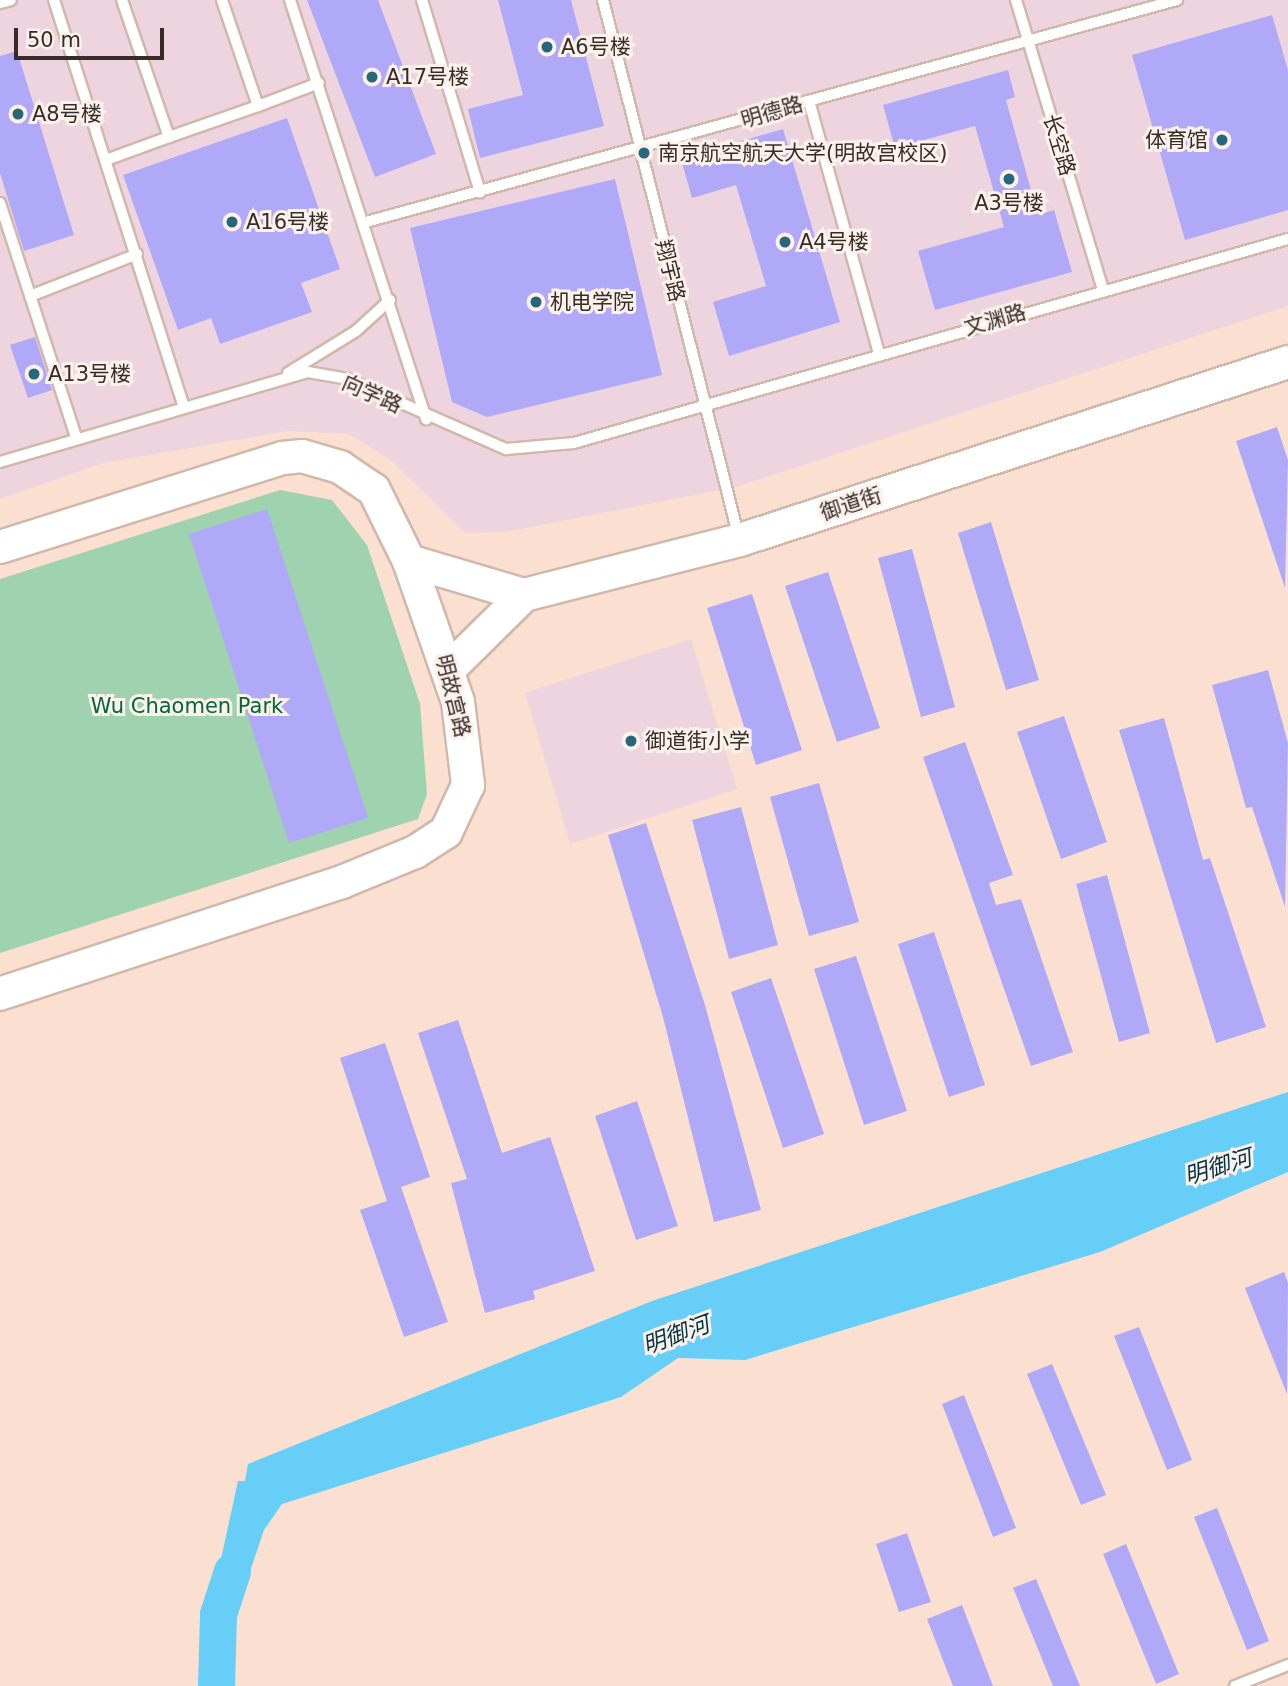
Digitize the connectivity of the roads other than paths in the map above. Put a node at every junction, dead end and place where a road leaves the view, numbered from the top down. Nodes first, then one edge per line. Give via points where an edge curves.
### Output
1 (11, 0) edge
2 (54, 0) edge
3 (122, 0) edge
4 (222, 0) edge
5 (290, 0) edge
6 (422, 0) edge
7 (603, 0) edge
8 (1016, 0) edge
9 (1177, 0) edge
10 (0, 3) edge
11 (1027, 42) junction
12 (319, 83) junction
13 (809, 101) junction
14 (258, 106) junction
15 (169, 137) junction
16 (640, 150) junction
17 (106, 160) junction
18 (480, 192) junction
19 (0, 203) edge
20 (366, 222) junction
21 (4, 229) edge
22 (1288, 239) edge
23 (137, 254) junction
24 (1102, 290) junction
25 (30, 296) junction
26 (390, 300) junction
27 (879, 353) junction
28 (1288, 362) edge
29 (285, 374) junction
30 (183, 405) junction
31 (704, 406) junction
32 (426, 419) junction
33 (76, 437) junction
34 (0, 462) edge
35 (740, 540) junction
36 (0, 547) edge
37 (409, 561) junction
38 (524, 595) junction
39 (449, 669) junction
40 (0, 994) edge
41 (1288, 1665) edge
42 (1235, 1686) edge

1 - 10 lane
2 - 17 lane
3 - 15 lane
4 - 14 lane
5 - 12 lane
6 - 18 lane
7 - 16 lane, 翔宇路
8 - 11 lane, 长空路
9 - 11 lane, 明德路
11 - 13 lane, 明德路
11 - 24 lane, 长空路
12 - 14 lane
12 - 20 lane
13 - 16 lane, 明德路
13 - 27 lane
14 - 15 lane
15 - 17 lane
16 - 18 lane, 明德路
16 - 31 lane, 翔宇路
17 - 23 lane
18 - 20 lane, 明德路
19 - 21 lane
20 - 26 lane
21 - 25 lane
22 - 24 lane, 文渊路
23 - 25 lane
23 - 30 lane
24 - 27 lane, 文渊路
25 - 33 lane
26 - 29 lane via 356,331
26 - 32 lane
27 - 31 lane, 文渊路
28 - 35 main road, 御道街
29 - 30 lane, 向学路
29 - 32 lane, 向学路 via 347,379
30 - 33 lane, 向学路
31 - 32 lane, 向学路 via 574,443 506,449
31 - 35 lane, 翔宇路
33 - 34 lane, 向学路
35 - 38 main road, 御道街
36 - 37 main road, 明故宫路 via 302,456 340,467 374,490
37 - 38 main road
37 - 39 main road, 明故宫路
38 - 39 main road
39 - 40 main road, 明故宫路 via 468,785 460,813 433,843 342,882
41 - 42 lane

